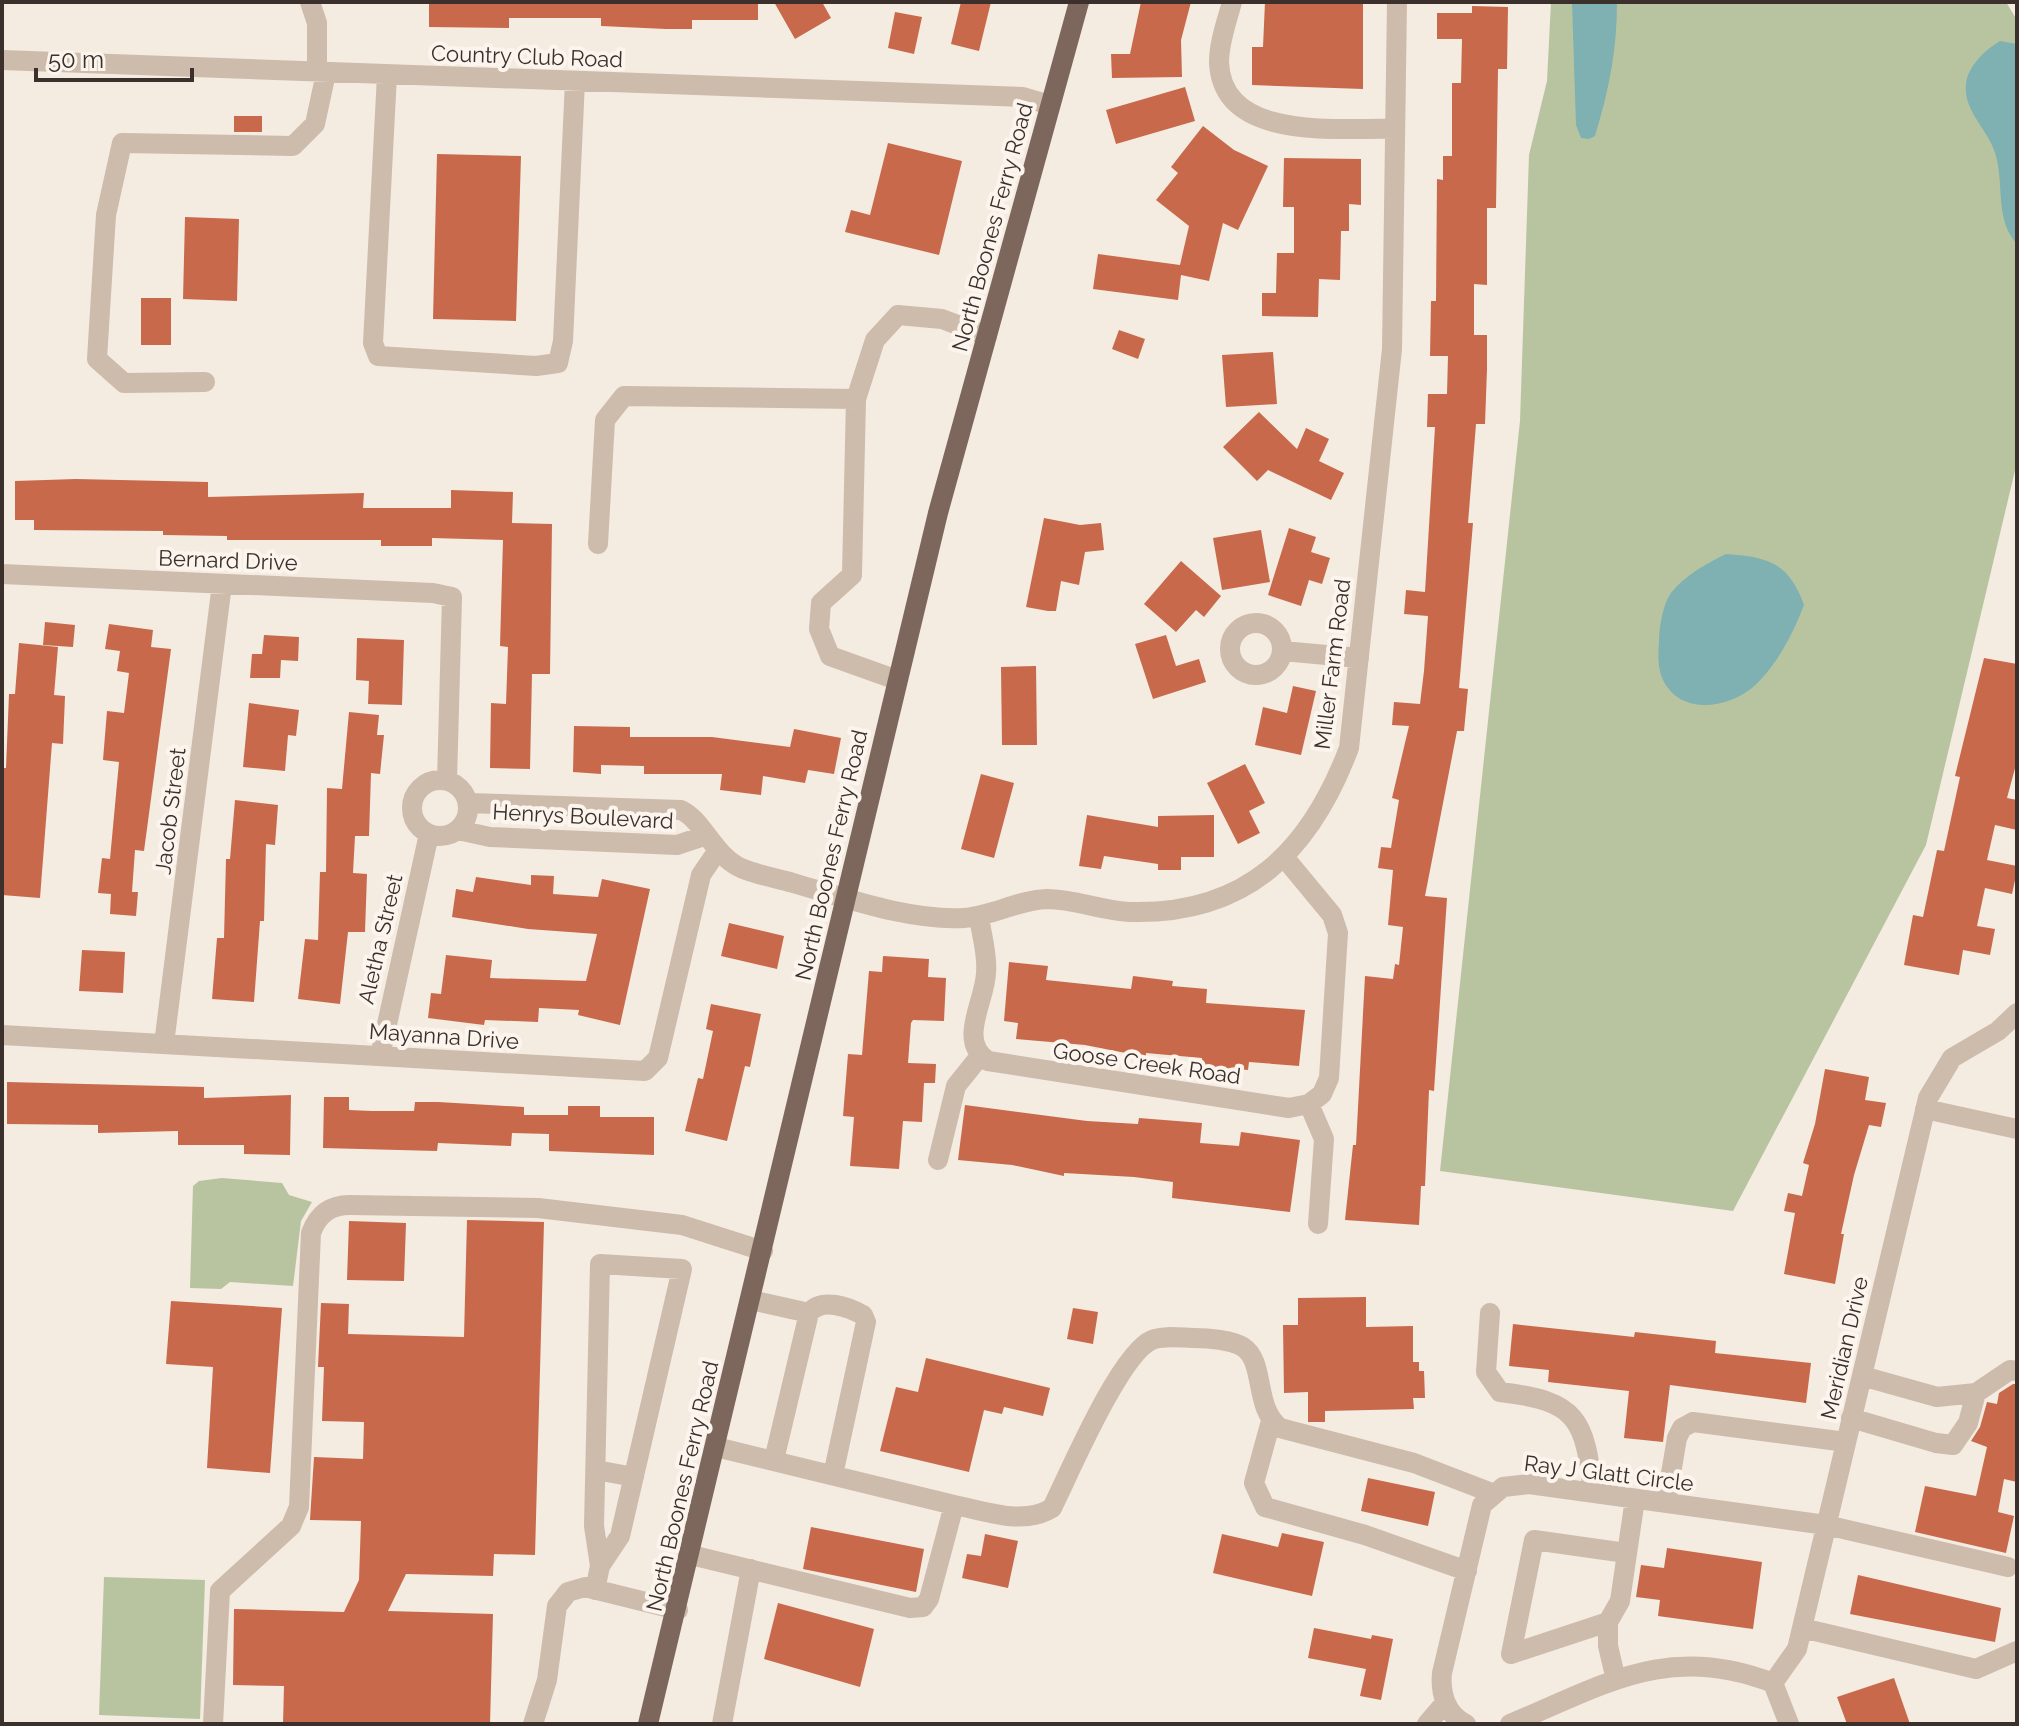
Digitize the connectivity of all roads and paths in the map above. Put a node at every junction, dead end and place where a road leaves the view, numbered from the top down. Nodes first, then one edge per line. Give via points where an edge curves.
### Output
1 (310, 2) edge
2 (1079, 2) edge
3 (1232, 2) edge
4 (1397, 2) edge
5 (2, 60) edge
6 (322, 72) junction
7 (387, 75) junction
8 (575, 81) junction
9 (1050, 105) junction
10 (1395, 129) junction
11 (987, 336) junction
12 (205, 382) dead end
13 (856, 399) junction
14 (598, 544) dead end
15 (2, 574) edge
16 (222, 584) junction
17 (1283, 651) dead end
18 (1359, 658) junction
19 (897, 680) junction
20 (447, 781) junction
21 (468, 803) junction
22 (458, 830) junction
23 (429, 834) junction
24 (711, 843) junction
25 (1284, 857) junction
26 (847, 897) junction
27 (979, 916) junction
28 (2017, 1013) edge
29 (2, 1035) edge
30 (164, 1044) junction
31 (380, 1056) junction
32 (980, 1056) junction
33 (1309, 1104) junction
34 (1925, 1109) junction
35 (2017, 1129) edge
36 (938, 1160) dead end
37 (1318, 1224) dead end
38 (763, 1251) junction
39 (751, 1300) junction
40 (809, 1313) junction
41 (1490, 1313) dead end
42 (1863, 1370) junction
43 (2017, 1371) edge
44 (1976, 1393) junction
45 (1851, 1418) junction
46 (1271, 1421) junction
47 (1846, 1442) junction
48 (716, 1447) junction
49 (774, 1460) junction
50 (596, 1470) junction
51 (833, 1475) junction
52 (634, 1477) junction
53 (1492, 1493) junction
54 (1593, 1493) junction
55 (1635, 1499) junction
56 (1666, 1503) junction
57 (954, 1505) junction
58 (1826, 1525) junction
59 (1626, 1553) junction
60 (691, 1555) junction
61 (600, 1566) junction
62 (2008, 1567) dead end
63 (751, 1569) junction
64 (1467, 1571) junction
65 (595, 1590) junction
66 (678, 1610) junction
67 (1608, 1622) junction
68 (1802, 1628) junction
69 (2017, 1651) edge
70 (1616, 1680) junction
71 (1773, 1683) junction
72 (1445, 1703) junction
73 (1555, 1715) edge
74 (213, 1724) edge
75 (533, 1724) edge
76 (648, 1724) edge
77 (722, 1724) edge
78 (1427, 1724) edge
79 (1466, 1724) edge
80 (1510, 1724) edge
81 (1789, 1724) edge

1 - 6 street
2 - 9 main road, North Boones Ferry Road
3 - 10 street via 1219,63 1227,89 1248,113 1275,125
4 - 10 street, Miller Farm Road
5 - 6 street, Country Club Road
6 - 7 street, Country Club Road
6 - 12 street via 315,124 293,146 122,143 106,215 97,359 124,383
7 - 8 street, Country Club Road
7 - 8 street via 373,343 378,356 536,366 558,363 563,341
8 - 9 street, Country Club Road via 1023,97
9 - 11 main road, North Boones Ferry Road
10 - 18 street, Miller Farm Road via 1391,362
11 - 13 street via 942,319 898,315 875,340
11 - 19 main road, North Boones Ferry Road
13 - 14 street via 624,396 605,420
13 - 19 street via 852,575 821,603 819,629 830,656
15 - 16 street, Bernard Drive
16 - 20 street, Bernard Drive via 452,597
16 - 30 street, Jacob Street
17 - 18 street
18 - 25 street, Miller Farm Road via 1349,748 1331,795
19 - 26 main road, North Boones Ferry Road
20 - 21 street via 461,788
20 - 23 street via 433,780 415,795 412,811
21 - 22 street
21 - 24 street, Henrys Boulevard via 681,810
22 - 23 street
22 - 24 street, Henrys Boulevard via 490,837
23 - 31 street, Aletha Street
24 - 26 street, Henrys Boulevard via 746,870
24 - 31 street, Mayanna Drive via 658,1058 650,1070
25 - 27 street, Miller Farm Road via 1248,884 1176,910 1112,911 1049,899
25 - 33 street via 1332,915 1338,933 1329,1078 1322,1094
26 - 27 street, Miller Farm Road via 933,916
26 - 38 main road, North Boones Ferry Road
27 - 32 street via 987,970 974,1031
28 - 34 street, Meridian Drive via 1944,1066
29 - 30 street, Mayanna Drive
30 - 31 street, Mayanna Drive
32 - 33 street, Goose Creek Road via 1014,1068 1289,1108
32 - 36 street via 956,1086
33 - 37 street via 1324,1139
34 - 35 street
34 - 42 street, Meridian Drive
38 - 39 main road, North Boones Ferry Road
38 - 74 street via 682,1225 538,1208 340,1205 321,1214 311,1233 299,1507 291,1526 220,1591
39 - 40 street
39 - 48 main road, North Boones Ferry Road
40 - 49 street
40 - 51 street via 813,1307 833,1305 863,1315 866,1322
41 - 54 street via 1486,1372 1500,1392 1532,1396 1566,1409 1587,1438
42 - 44 street via 1937,1397
42 - 45 street, Meridian Drive
43 - 44 street via 2010,1370
44 - 45 street via 1968,1423 1953,1445
45 - 47 street, Meridian Drive
46 - 53 street via 1280,1428 1414,1463
46 - 57 street via 1252,1356 1242,1346 1205,1338 1153,1339 1135,1354 1111,1390 1052,1508 1037,1517 1022,1517
46 - 64 street via 1254,1483 1265,1507
47 - 56 street via 1693,1422 1677,1438
47 - 58 street, Meridian Drive
48 - 49 street
48 - 60 main road, North Boones Ferry Road
49 - 51 street
50 - 52 street
50 - 52 street via 600,1264 682,1269
50 - 61 street via 594,1526
51 - 57 street
52 - 61 street via 620,1536
53 - 54 street, Ray J Glatt Circle via 1529,1484
53 - 64 street via 1482,1505
54 - 55 street, Ray J Glatt Circle
55 - 56 street, Ray J Glatt Circle
55 - 59 street
56 - 58 street, Ray J Glatt Circle
57 - 63 street via 923,1607
58 - 62 street, Ray J Glatt Circle
58 - 68 street, Meridian Drive
59 - 67 street via 1620,1601
59 - 67 street via 1534,1540 1511,1654
60 - 63 street
60 - 66 main road, North Boones Ferry Road
61 - 65 street
63 - 77 street
64 - 72 street via 1442,1673
65 - 66 street
65 - 75 street via 576,1589 557,1606 547,1680
66 - 76 main road, North Boones Ferry Road
67 - 70 street
68 - 69 street via 1976,1669
68 - 71 street, Meridian Drive via 1797,1649
70 - 71 street via 1642,1670 1683,1666
70 - 73 street
71 - 81 street
72 - 78 street
72 - 79 street
73 - 80 street

